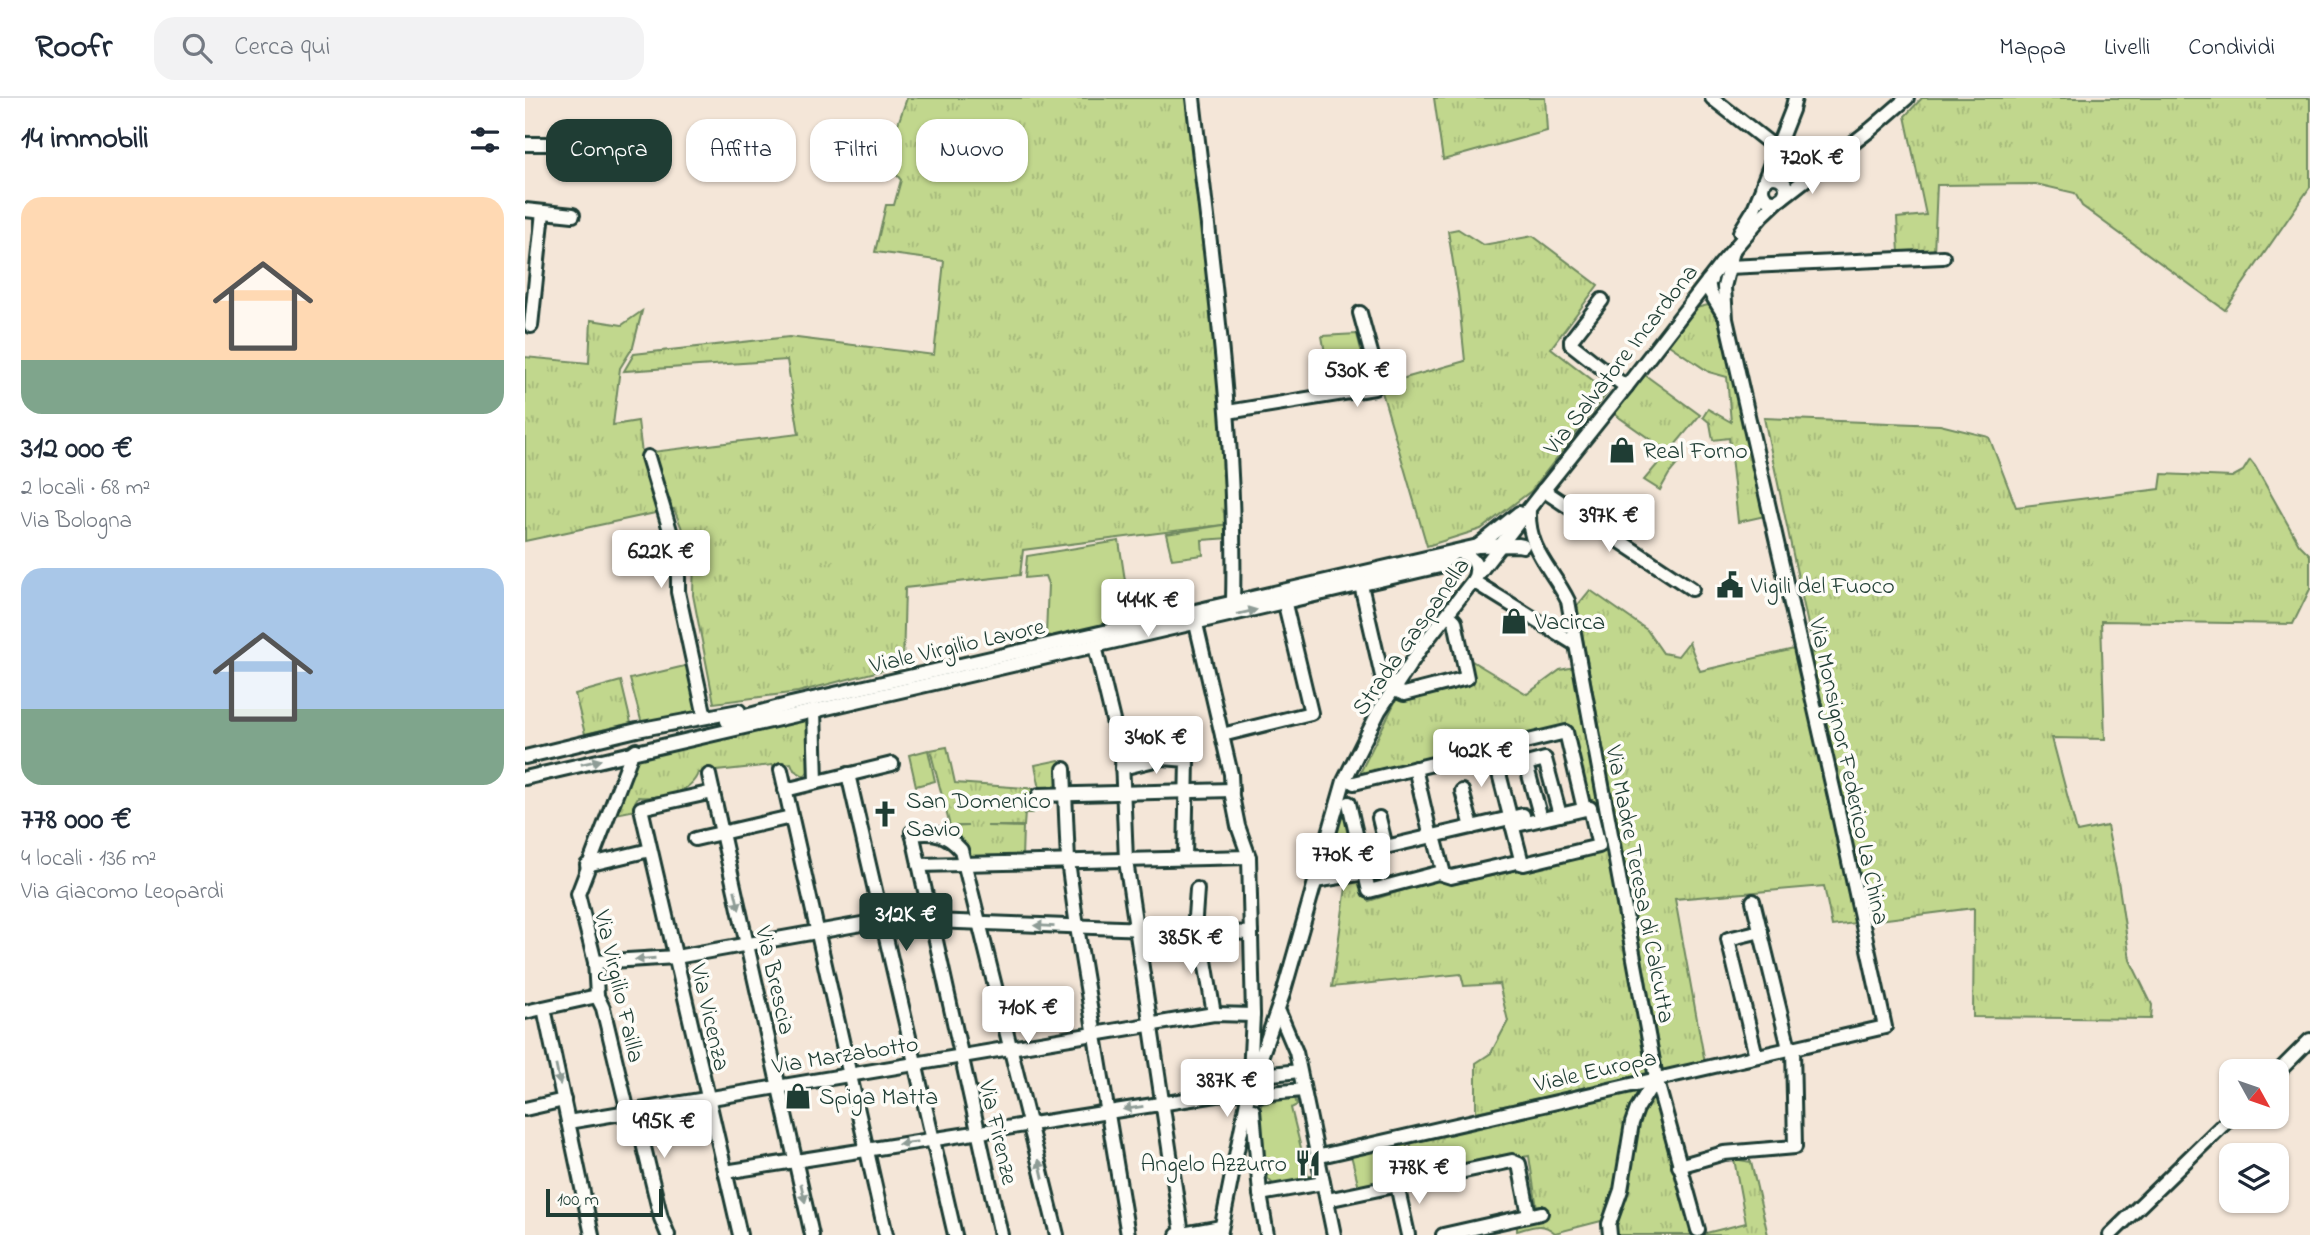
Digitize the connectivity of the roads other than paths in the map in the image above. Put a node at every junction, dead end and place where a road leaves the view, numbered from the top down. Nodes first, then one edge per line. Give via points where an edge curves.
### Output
1 (1193, 98) edge
2 (1795, 98) edge
3 (1907, 98) edge
4 (1716, 99) edge
5 (525, 144) edge
6 (546, 144) edge
7 (1777, 151) junction
8 (1819, 168) junction
9 (1781, 180) junction
10 (1763, 185) junction
11 (1781, 198) junction
12 (525, 211) edge
13 (543, 212) junction
14 (573, 215) dead end
15 (1943, 257) dead end
16 (1724, 265) junction
17 (1708, 281) junction
18 (1724, 284) junction
19 (1602, 300) dead end
20 (1693, 300) junction
21 (1717, 304) junction
22 (529, 308) edge
23 (1360, 313) dead end
24 (1726, 319) junction
25 (531, 326) dead end
26 (1626, 387) junction
27 (1229, 412) junction
28 (648, 457) dead end
29 (1541, 493) junction
30 (1529, 509) junction
31 (1513, 529) junction
32 (1530, 533) junction
33 (1501, 545) junction
34 (1478, 546) junction
35 (1525, 547) junction
36 (1454, 552) junction
37 (1483, 568) junction
38 (1473, 581) junction
39 (1361, 585) junction
40 (1692, 589) dead end
41 (1283, 597) junction
42 (1233, 602) junction
43 (1448, 614) junction
44 (1196, 624) junction
45 (1086, 644) junction
46 (1575, 644) junction
47 (1394, 687) junction
48 (792, 704) junction
49 (814, 710) junction
50 (705, 717) junction
51 (1222, 736) junction
52 (1491, 750) junction
53 (632, 753) junction
54 (525, 757) edge
55 (892, 764) dead end
56 (1418, 767) junction
57 (1122, 768) junction
58 (1064, 769) dead end
59 (781, 770) dead end
60 (848, 774) junction
61 (709, 775) dead end
62 (525, 778) edge
63 (816, 782) junction
64 (1354, 783) dead end
65 (785, 790) junction
66 (1232, 790) junction
67 (1186, 791) junction
68 (1462, 791) dead end
69 (713, 792) junction
70 (1122, 793) junction
71 (1065, 794) junction
72 (1039, 795) dead end
73 (1349, 803) dead end
74 (1583, 805) junction
75 (1539, 811) junction
76 (1559, 811) junction
77 (791, 817) junction
78 (1379, 818) dead end
79 (1509, 821) junction
80 (1472, 827) junction
81 (722, 833) junction
82 (1434, 836) junction
83 (695, 839) dead end
84 (1386, 847) junction
85 (650, 850) junction
86 (1361, 853) junction
87 (1248, 857) junction
88 (1185, 859) junction
89 (1126, 861) junction
90 (1067, 862) junction
91 (1321, 862) junction
92 (1521, 863) junction
93 (966, 864) junction
94 (587, 865) junction
95 (919, 865) junction
96 (1366, 873) junction
97 (1444, 874) junction
98 (1315, 881) junction
99 (1198, 889) dead end
100 (1753, 901) dead end
101 (930, 916) junction
102 (882, 921) junction
103 (980, 922) junction
104 (1077, 927) junction
105 (1136, 929) junction
106 (818, 931) junction
107 (1197, 931) junction
108 (1761, 931) junction
109 (1251, 933) junction
110 (747, 944) junction
111 (676, 957) junction
112 (595, 962) junction
113 (1283, 994) junction
114 (597, 996) junction
115 (544, 1008) junction
116 (525, 1012) edge
117 (1279, 1012) junction
118 (1214, 1014) junction
119 (1253, 1015) junction
120 (1150, 1026) junction
121 (1885, 1027) joint
122 (1253, 1031) junction
123 (1094, 1035) junction
124 (1268, 1036) junction
125 (2310, 1040) edge
126 (1011, 1048) junction
127 (1791, 1048) junction
128 (1756, 1056) junction
129 (961, 1057) junction
130 (2289, 1061) edge
131 (915, 1065) junction
132 (1299, 1071) junction
133 (851, 1075) junction
134 (1656, 1078) junction
135 (779, 1086) junction
136 (1255, 1087) junction
137 (1303, 1090) junction
138 (708, 1097) junction
139 (564, 1100) junction
140 (1162, 1104) junction
141 (525, 1109) edge
142 (1253, 1110) junction
143 (1107, 1112) junction
144 (633, 1114) junction
145 (568, 1122) junction
146 (1030, 1124) junction
147 (2219, 1129) edge
148 (977, 1132) junction
149 (933, 1139) junction
150 (867, 1149) junction
151 (1237, 1153) junction
152 (1258, 1154) junction
153 (1316, 1157) junction
154 (796, 1161) junction
155 (1679, 1166) junction
156 (725, 1172) junction
157 (1323, 1184) junction
158 (1397, 1185) junction
159 (1260, 1194) junction
160 (1327, 1200) junction
161 (661, 1219) junction
162 (1508, 1220) junction
163 (1698, 1230) dead end
164 (1220, 1231) edge
165 (1178, 1234) edge
166 (592, 1235) edge
167 (658, 1235) edge
168 (668, 1235) edge
169 (740, 1235) edge
170 (812, 1235) edge
171 (886, 1235) edge
172 (955, 1235) edge
173 (1001, 1235) edge
174 (1057, 1235) edge
175 (1128, 1235) edge
176 (1267, 1235) edge
177 (1334, 1235) edge
178 (1408, 1235) edge
179 (1443, 1235) edge
180 (1511, 1235) edge
181 (1610, 1235) edge
182 (2110, 1235) edge

1 - 27 street
2 - 7 street
3 - 8 street
4 - 7 street
5 - 6 street
7 - 9 street
7 - 10 street
8 - 9 street via 1800,178
8 - 11 street
9 - 10 street via 1772,177
9 - 11 street via 1785,189
10 - 11 street via 1768,199
10 - 16 street
11 - 16 street
12 - 13 street
13 - 14 street
13 - 22 street
15 - 16 street
16 - 17 street, Via Salvatore Incardona
16 - 18 street
17 - 18 street via 1718,279
17 - 20 street, Via Salvatore Incardona
17 - 21 street
18 - 24 street
19 - 26 street via 1571,344
20 - 21 street
20 - 26 street, Via Salvatore Incardona
21 - 24 street
22 - 25 street
23 - 27 street via 1378,378 1374,388
24 - 121 street, Via Monsignor Federico La China
26 - 29 street, Via Salvatore Incardona
27 - 42 street
28 - 50 street via 678,557 678,592
29 - 30 street, Via Salvatore Incardona
29 - 34 street
29 - 40 street
30 - 31 street, Via Salvatore Incardona
30 - 32 street
31 - 32 street
31 - 33 street, Via Salvatore Incardona
31 - 35 street via 1513,536
32 - 35 street
33 - 34 street, Viale Virgilio Lavore
33 - 35 street, Viale Virgilio Lavore
33 - 37 street, Strada Gaspanella
34 - 36 street, Viale Virgilio Lavore
35 - 37 street via 1505,552
35 - 46 street, Via Madre Teresa di Calcutta via 1556,579 1567,601
36 - 38 street via 1472,558 1477,569
36 - 39 street via 1440,566
36 - 41 street, Viale Virgilio Lavore
37 - 38 street, Strada Gaspanella
38 - 43 street, Strada Gaspanella
38 - 46 street
39 - 41 street
39 - 47 street via 1382,676
41 - 42 street, Viale Virgilio Lavore
44 -> 41 street
41 - 51 street via 1311,713
42 - 45 street, Viale Virgilio Lavore
43 - 47 street, Strada Gaspanella
43 - 47 street via 1455,621 1467,678 1404,694
44 - 45 street
44 - 51 street
45 - 48 street, Viale Virgilio Lavore
45 - 49 street
45 - 57 street
46 - 134 street, Via Madre Teresa di Calcutta
47 - 91 street, Strada Gaspanella via 1344,781
48 - 50 street, Viale Virgilio Lavore
48 - 53 street, Viale Virgilio Lavore via 658,740
49 - 53 street
49 - 63 street
50 - 54 street, Viale Virgilio Lavore
51 - 66 street
52 - 56 street
52 - 74 street via 1566,732
52 - 79 street
62 -> 53 street, Viale Virgilio Lavore
53 - 94 street, Via Virgilio Failla
55 - 60 street
56 - 64 street
56 - 82 street
57 - 67 street via 1163,758 1187,760
57 - 70 street
58 - 71 street
59 - 65 street
60 - 63 street
60 - 102 street
61 - 69 street, Via Brescia
63 - 65 street
65 - 77 street
66 - 67 street
66 - 87 street
67 - 70 street
67 - 88 street
68 - 80 street
69 - 81 street, Via Brescia
69 - 85 street, Via Vicenza via 641,808
70 - 71 street
70 - 89 street
71 - 72 street
71 - 90 street
73 - 86 street
74 - 76 street
74 - 92 street via 1590,808 1599,846
75 - 76 street
75 - 76 street via 1526,764 1545,759
75 - 79 street
76 - 79 street
77 - 81 street
77 - 106 street
78 - 84 street
79 - 80 street
79 - 92 street
80 - 82 street
81 - 83 street
81 -> 110 street, Via Brescia
82 - 84 street
82 - 97 street
84 - 86 street
85 - 94 street
85 - 111 street, Via Vicenza
86 - 91 street
86 - 96 street
87 - 88 street
87 - 109 street
88 - 89 street
89 - 90 street
89 - 105 street
90 - 93 street
90 - 104 street
91 - 98 street, Strada Gaspanella
92 - 97 street via 1451,877
93 - 95 street
93 - 95 street, Via Firenze via 952,839 928,831 912,833
93 - 103 street
94 - 112 street, Via Virgilio Failla via 577,894
95 - 101 street, Via Firenze
96 - 97 street via 1369,891
96 - 98 street
98 - 113 street, Strada Gaspanella
99 - 107 street
100 - 108 street
101 - 102 street
101 - 103 street
101 - 129 street, Via Firenze
102 - 106 street
102 - 131 street
104 -> 103 street
103 - 126 street
104 - 105 street
104 - 123 street
105 - 107 street
105 - 120 street
106 - 110 street
106 - 133 street
107 - 109 street
107 - 118 street
108 - 127 street
108 - 128 street via 1728,939
109 - 119 street
110 - 111 street
110 - 135 street, Via Brescia
111 -> 112 street
111 - 138 street, Via Vicenza
112 - 114 street, Via Virgilio Failla
113 - 117 street, Strada Gaspanella
113 - 124 street, Strada Gaspanella
114 - 115 street
114 - 144 street, Via Virgilio Failla
115 - 116 street
115 -> 139 street
117 - 132 street
117 - 136 street, Strada Gaspanella
118 - 119 street, Via Marzabotto
118 - 120 street, Via Marzabotto
119 - 122 street
120 - 123 street, Via Marzabotto
120 - 140 street
121 - 127 street, Viale Europa
122 - 124 street
122 - 136 street
123 - 126 street, Via Marzabotto
123 - 143 street
124 - 136 street, Strada Gaspanella
125 - 130 street
126 - 129 street, Via Marzabotto
126 - 146 street
127 - 128 street, Viale Europa
127 - 155 street via 1795,1147 1724,1153
128 - 134 street, Viale Europa
129 - 131 street, Via Marzabotto
129 - 148 street, Via Firenze
131 - 133 street, Via Marzabotto
131 - 149 street
132 - 136 street
132 - 137 street
133 - 135 street, Via Marzabotto
133 - 150 street
134 - 153 street, Viale Europa
134 - 155 street, Via Madre Teresa di Calcutta
134 - 181 street via 1632,1123
135 - 138 street, Via Marzabotto
135 - 154 street, Via Brescia
136 - 137 street
136 - 140 street
136 - 142 street
136 - 151 street
137 - 153 street
138 - 144 street, Via Marzabotto
138 - 156 street, Via Vicenza
139 - 141 street
139 - 145 street
140 -> 143 street
140 - 165 street
142 - 151 street
142 - 152 street
143 - 146 street
143 - 175 street
144 - 145 street, Via Marzabotto
144 - 161 street, Via Virgilio Failla
145 - 166 street
146 - 148 street
174 -> 146 street
147 - 182 street
148 - 149 street
148 - 173 street, Via Firenze
149 -> 150 street
149 - 172 street
150 - 154 street
150 - 171 street
151 - 152 street
151 - 164 street
152 - 159 street
153 - 157 street
154 - 156 street
154 -> 170 street, Via Brescia
155 - 163 street, Via Madre Teresa di Calcutta
156 - 169 street, Via Vicenza
157 - 159 street
157 - 160 street
158 - 160 street
158 - 162 street via 1512,1161 1519,1164 1535,1214
158 - 178 street
159 - 176 street
160 - 177 street
161 - 167 street
161 - 168 street, Via Virgilio Failla
162 - 179 street
162 - 180 street
164 - 165 street

